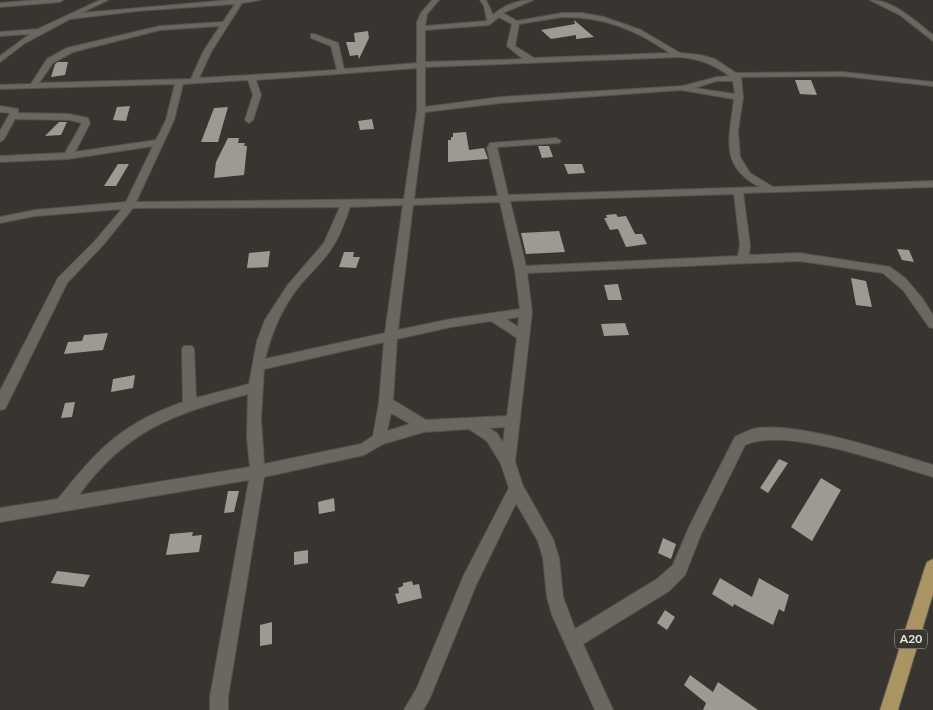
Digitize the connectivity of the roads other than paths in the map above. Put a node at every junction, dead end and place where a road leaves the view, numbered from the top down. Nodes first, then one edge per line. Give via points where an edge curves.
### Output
1 (60, 0) edge
2 (105, 0) edge
3 (257, 0) edge
4 (436, 0) edge
5 (483, 0) edge
6 (530, 0) edge
7 (874, 0) edge
8 (240, 1) edge
9 (1, 3) edge
10 (499, 14) junction
11 (66, 18) junction
12 (492, 21) junction
13 (516, 23) junction
14 (226, 24) junction
15 (420, 28) junction
16 (42, 31) junction
17 (0, 34) edge
18 (314, 36) dead end
19 (933, 39) edge
20 (511, 46) junction
21 (678, 55) junction
22 (0, 60) edge
23 (530, 60) junction
24 (487, 64) junction
25 (420, 65) junction
26 (341, 72) junction
27 (736, 76) junction
28 (251, 77) junction
29 (180, 81) junction
30 (194, 81) junction
31 (933, 84) edge
32 (0, 86) edge
33 (33, 86) junction
34 (681, 88) junction
35 (739, 97) junction
36 (0, 109) edge
37 (421, 110) junction
38 (14, 116) junction
39 (249, 120) dead end
40 (0, 139) edge
41 (556, 141) dead end
42 (159, 142) junction
43 (68, 156) junction
44 (0, 159) edge
45 (933, 184) edge
46 (770, 189) junction
47 (738, 190) junction
48 (503, 198) junction
49 (407, 202) junction
50 (346, 204) junction
51 (130, 205) junction
52 (0, 220) edge
53 (744, 258) junction
54 (521, 270) junction
55 (526, 312) junction
56 (493, 317) junction
57 (933, 324) edge
58 (391, 336) junction
59 (523, 336) junction
60 (188, 349) dead end
61 (258, 365) junction
62 (256, 387) junction
63 (386, 403) junction
64 (190, 404) junction
65 (0, 405) edge
66 (512, 421) junction
67 (471, 423) junction
68 (424, 426) junction
69 (379, 439) junction
70 (508, 462) junction
71 (933, 471) edge
72 (258, 472) junction
73 (516, 488) junction
74 (62, 504) junction
75 (0, 515) edge
76 (933, 567) edge
77 (572, 641) junction
78 (219, 710) edge
79 (413, 710) edge
80 (604, 710) edge
81 (889, 710) edge

1 - 9 street
2 - 11 street
3 - 8 street
4 - 15 street via 424,13
5 - 12 street
6 - 10 street via 508,7
7 - 19 street via 902,14
8 - 11 street
8 - 14 street
10 - 12 street
10 - 13 street
11 - 16 street
12 - 15 street
13 - 20 street
13 - 21 street via 556,15 599,18 638,30
14 - 30 street via 207,52
14 - 33 street via 160,28 70,50 50,61
15 - 25 street
16 - 17 street
16 - 22 street via 12,48
18 - 26 street via 334,45
20 - 23 street
20 - 24 street via 501,58
21 - 23 street
21 - 27 street via 712,61
23 - 24 street
24 - 25 street
25 - 26 street
25 - 37 street
26 - 28 street
27 - 31 street via 853,74
27 - 34 street
27 - 35 street
28 - 30 street
28 - 39 street via 257,95
29 - 30 street
29 - 33 street
29 - 42 street via 170,120
32 - 33 street
34 - 35 street
34 - 37 street via 501,100
35 - 46 street via 732,134 736,158 741,170
36 - 38 street via 15,111
37 - 49 street
38 - 40 street
38 - 43 street via 85,120
41 - 48 street via 492,145
42 - 43 street
42 - 51 street
43 - 44 street
45 - 46 street
46 - 47 street
47 - 48 street
47 - 53 street
48 - 49 street
48 - 54 street
49 - 50 street
49 - 58 street
50 - 51 street
50 - 61 street via 332,241 291,290 269,325
51 - 52 street via 35,213
51 - 65 street via 62,281
53 - 54 street
53 - 57 street via 799,257 886,270 908,285
54 - 55 street
55 - 56 street
55 - 59 street
56 - 58 street
56 - 59 street
58 - 61 street
58 - 63 street
59 - 66 street
60 - 64 street
61 - 62 street
62 - 64 street
62 - 72 street
63 - 68 street
63 - 69 street
64 - 74 street via 151,420 119,441 100,458
66 - 67 street
66 - 70 street
67 - 68 street
67 - 70 street via 492,437
68 - 69 street
69 - 72 street via 364,449
70 - 73 street
71 - 77 street via 802,435 755,432 745,435 694,532 679,570 663,585
72 - 74 street
72 - 78 street
73 - 77 street via 545,539 551,558 555,597
73 - 79 street via 470,581 423,694
74 - 75 street
76 - 81 main road, A20
77 - 80 street

